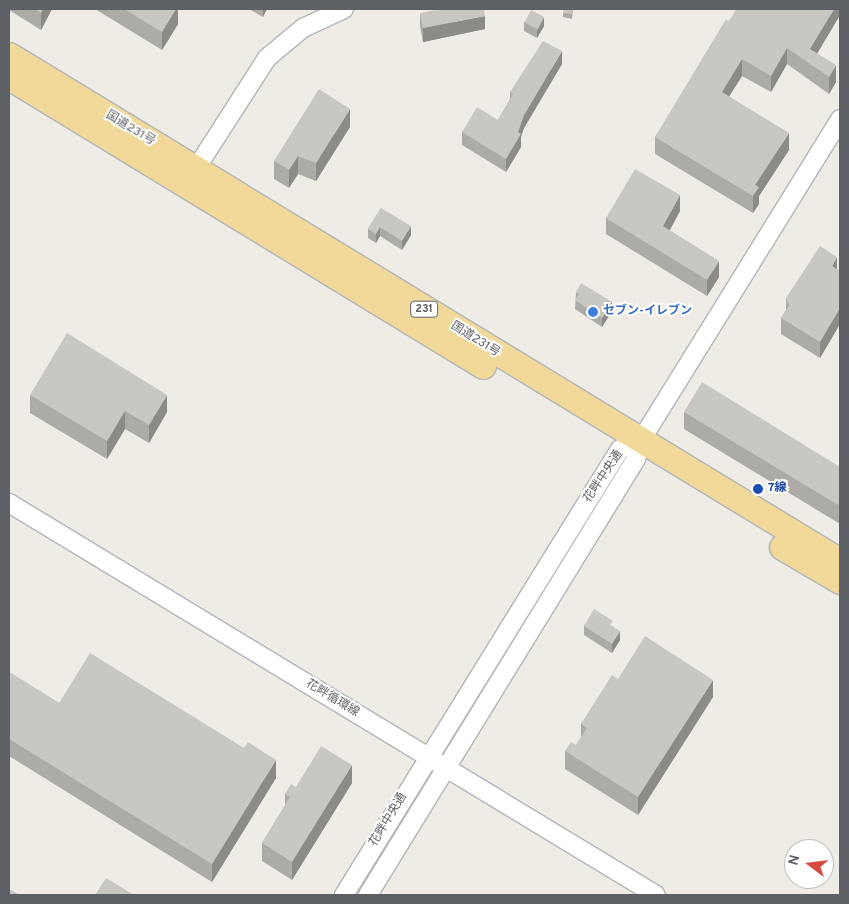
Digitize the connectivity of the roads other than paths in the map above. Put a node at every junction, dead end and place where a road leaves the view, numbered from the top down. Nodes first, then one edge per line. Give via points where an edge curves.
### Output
1 (344, 9) edge
2 (9, 55) edge
3 (9, 77) edge
4 (840, 118) edge
5 (191, 177) junction
6 (632, 450) junction
7 (9, 503) edge
8 (840, 561) edge
9 (840, 582) edge
10 (427, 757) junction
11 (445, 768) junction
12 (344, 895) edge
13 (368, 895) edge
14 (656, 895) edge

1 - 5 street via 303,28 267,58
2 - 5 highway, 国道231号 / 231
3 - 5 highway, 国道231号 / 231
4 - 6 street
5 - 6 highway, 国道231号 / 231
6 - 8 highway, 国道231号 / 231
6 - 9 highway, 国道231号 / 231
6 - 10 street, 花畔中央通
6 - 11 street, 花畔中央通
7 - 10 street, 花畔循環線
10 - 11 street, 花畔循環線
10 - 12 street, 花畔中央通
11 - 13 street, 花畔中央通
11 - 14 street, 花畔循環線

